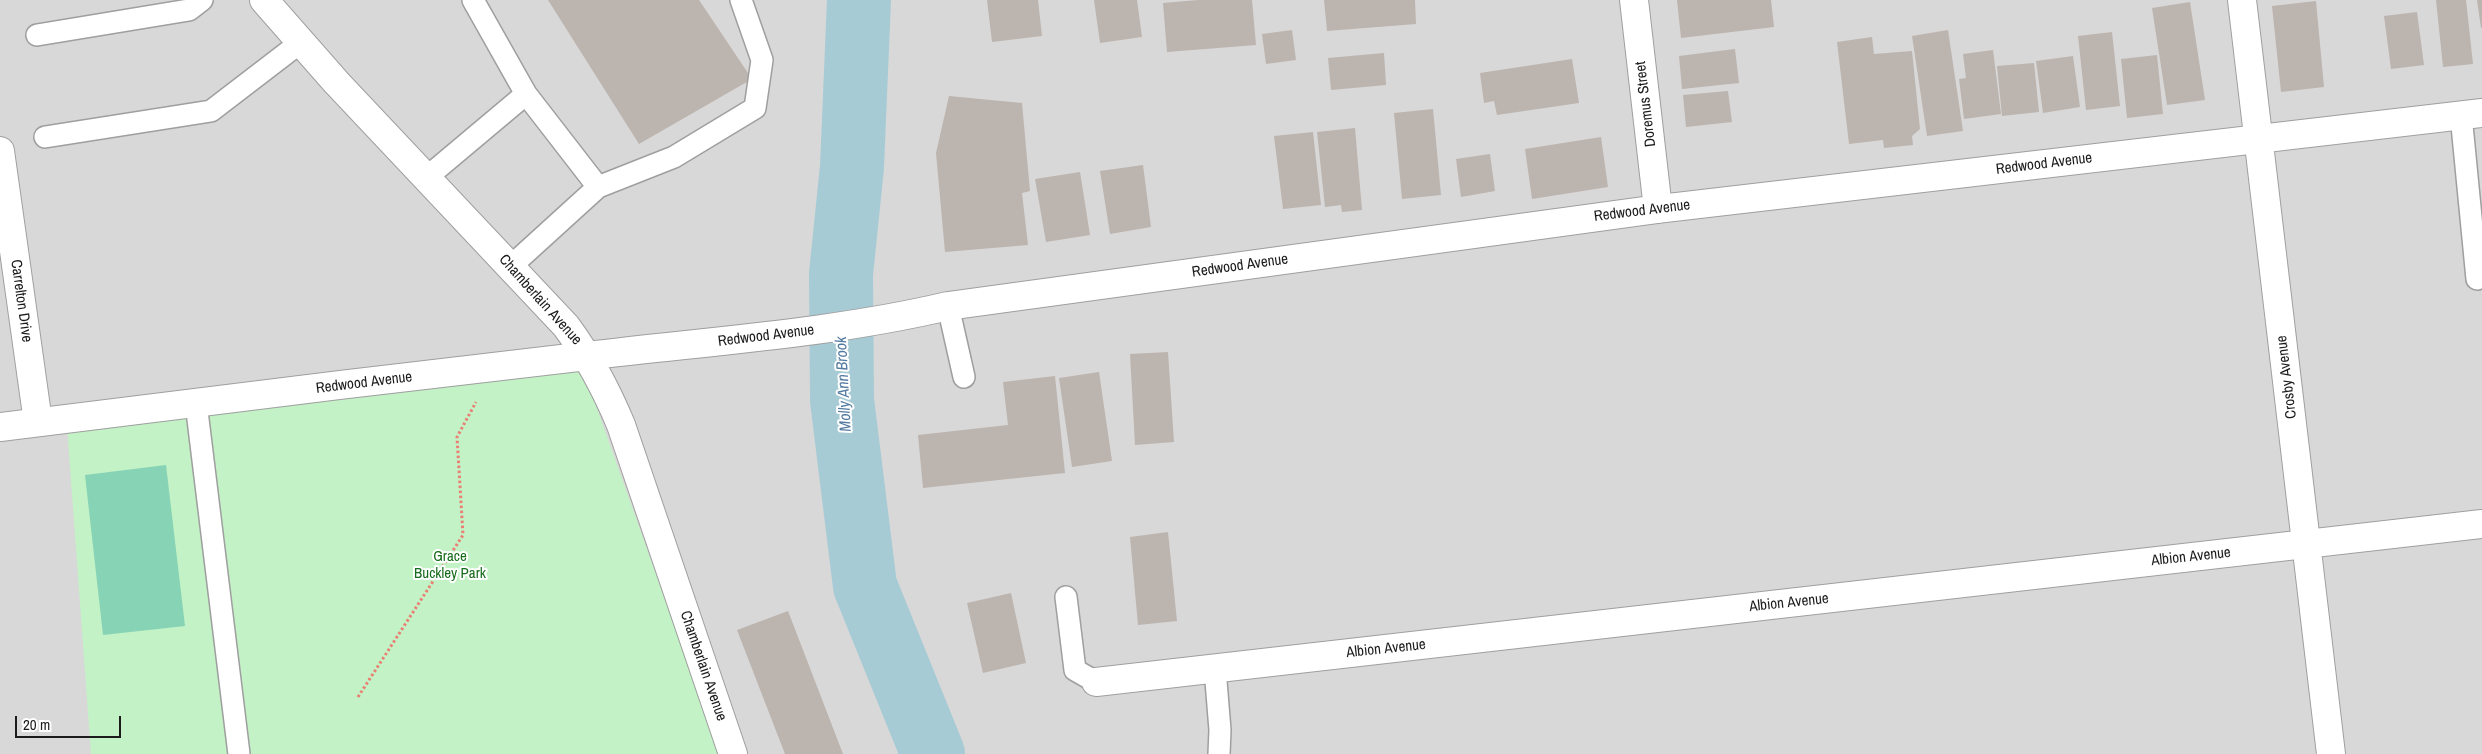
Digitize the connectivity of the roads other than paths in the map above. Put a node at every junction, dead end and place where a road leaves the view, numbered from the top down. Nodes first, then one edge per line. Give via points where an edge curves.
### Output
1 (202, 0) edge
2 (264, 0) edge
3 (473, 0) edge
4 (742, 0) edge
5 (1634, 0) edge
6 (2242, 0) edge
7 (165, 7) edge
8 (37, 35) dead end
9 (301, 42) junction
10 (526, 94) junction
11 (2472, 114) edge
12 (44, 137) dead end
13 (2258, 139) junction
14 (0, 151) edge
15 (426, 178) junction
16 (598, 186) junction
17 (1658, 209) junction
18 (510, 267) junction
19 (2477, 279) dead end
20 (948, 306) junction
21 (588, 355) junction
22 (964, 377) dead end
23 (196, 403) junction
24 (38, 422) junction
25 (0, 427) edge
26 (2482, 524) edge
27 (2306, 544) junction
28 (1066, 598) dead end
29 (1215, 668) junction
30 (1096, 682) joint
31 (239, 754) edge
32 (733, 754) edge
33 (1219, 754) edge
34 (2331, 754) edge

1 - 7 lane via 189,10
2 - 9 street, Chamberlain Avenue
3 - 10 lane
4 - 16 lane via 762,60 755,108 674,157
5 - 17 street, Doremus Street
6 - 13 street, Crosby Avenue
7 - 8 lane
9 - 12 lane via 211,110
9 - 15 street, Chamberlain Avenue
10 - 15 lane
10 - 16 lane
11 - 13 street, Redwood Avenue
11 - 19 lane
13 - 17 street, Redwood Avenue
13 - 27 street, Crosby Avenue
14 - 24 street, Carrelton Drive
15 - 18 street, Chamberlain Avenue
16 - 18 lane
17 - 20 street, Redwood Avenue
18 - 21 street, Chamberlain Avenue via 566,326
20 - 21 street, Redwood Avenue via 892,319 797,334
20 - 22 lane
21 - 23 street, Redwood Avenue
21 - 32 street, Chamberlain Avenue via 621,425
23 - 24 street, Redwood Avenue
23 - 31 lane
24 - 25 street, Redwood Avenue
26 - 27 street, Albion Avenue
27 - 29 street, Albion Avenue
27 - 34 street, Crosby Avenue
28 - 30 lane via 1075,670
29 - 30 street, Albion Avenue
29 - 33 lane

